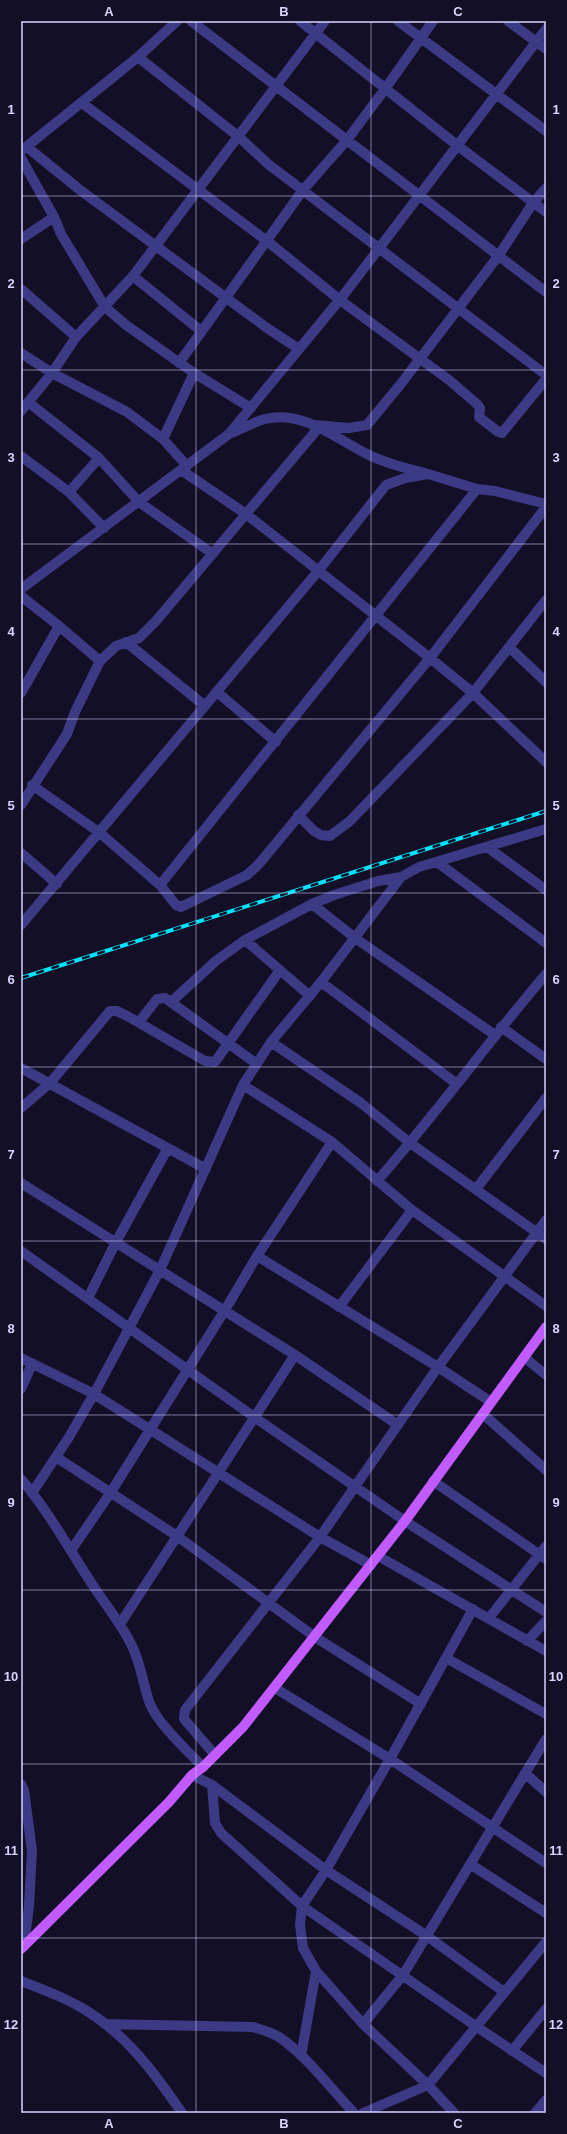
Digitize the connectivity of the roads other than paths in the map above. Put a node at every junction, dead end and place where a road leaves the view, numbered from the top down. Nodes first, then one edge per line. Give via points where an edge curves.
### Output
1 (177, 21) edge
2 (191, 21) edge
3 (300, 21) edge
4 (324, 21) edge
5 (398, 21) edge
6 (433, 21) edge
7 (508, 21) edge
8 (546, 29) edge
9 (316, 33) junction
10 (421, 37) junction
11 (536, 41) junction
12 (546, 49) edge
13 (138, 57) junction
14 (276, 87) junction
15 (385, 89) junction
16 (497, 94) junction
17 (82, 103) junction
18 (546, 131) edge
19 (239, 137) junction
20 (347, 140) junction
21 (458, 146) junction
22 (24, 149) edge
23 (21, 158) edge
24 (546, 188) edge
25 (198, 190) junction
26 (303, 190) junction
27 (419, 196) junction
28 (534, 203) junction
29 (546, 212) edge
30 (54, 217) junction
31 (21, 239) edge
32 (267, 240) junction
33 (157, 245) junction
34 (379, 248) junction
35 (499, 255) junction
36 (133, 276) junction
37 (21, 288) edge
38 (546, 292) edge
39 (227, 297) junction
40 (340, 300) junction
41 (105, 307) junction
42 (457, 309) junction
43 (202, 330) junction
44 (76, 337) junction
45 (299, 349) junction
46 (21, 353) edge
47 (419, 359) junction
48 (179, 363) junction
49 (52, 373) junction
50 (194, 373) junction
51 (546, 375) edge
52 (546, 379) edge
53 (28, 402) junction
54 (252, 408) junction
55 (21, 411) edge
56 (317, 426) junction
57 (229, 434) junction
58 (163, 439) junction
59 (21, 456) edge
60 (98, 458) junction
61 (184, 468) junction
62 (428, 474) junction
63 (477, 489) junction
64 (68, 492) junction
65 (140, 502) junction
66 (546, 506) edge
67 (246, 514) junction
68 (104, 528) junction
69 (213, 554) junction
70 (319, 570) junction
71 (21, 589) edge
72 (21, 596) edge
73 (546, 600) edge
74 (377, 616) junction
75 (59, 626) junction
76 (126, 642) junction
77 (509, 647) junction
78 (430, 658) junction
79 (100, 661) junction
80 (546, 682) edge
81 (217, 692) junction
82 (21, 693) edge
83 (473, 693) junction
84 (205, 706) junction
85 (276, 742) junction
86 (546, 762) edge
87 (32, 785) junction
88 (21, 803) edge
89 (298, 815) junction
90 (546, 829) edge
91 (100, 833) junction
92 (487, 847) junction
93 (21, 853) edge
94 (438, 862) junction
95 (401, 877) junction
96 (57, 884) junction
97 (160, 885) junction
98 (546, 890) edge
99 (312, 904) junction
100 (21, 925) edge
101 (355, 938) junction
102 (245, 940) junction
103 (546, 943) edge
104 (280, 970) junction
105 (546, 974) edge
106 (321, 982) junction
107 (310, 996) junction
108 (171, 1002) junction
109 (138, 1022) junction
110 (498, 1031) junction
111 (229, 1042) junction
112 (271, 1042) junction
113 (546, 1060) edge
114 (257, 1064) junction
115 (21, 1068) edge
116 (50, 1083) junction
117 (457, 1084) junction
118 (243, 1085) junction
119 (546, 1098) edge
120 (21, 1108) edge
121 (542, 1109) edge
122 (332, 1142) junction
123 (410, 1143) junction
124 (168, 1148) junction
125 (206, 1169) junction
126 (377, 1181) junction
127 (21, 1183) edge
128 (476, 1189) junction
129 (412, 1210) junction
130 (546, 1220) edge
131 (537, 1232) junction
132 (546, 1239) edge
133 (116, 1242) junction
134 (21, 1251) edge
135 (257, 1256) junction
136 (160, 1270) junction
137 (504, 1277) junction
138 (88, 1298) junction
139 (546, 1306) edge
140 (339, 1307) junction
141 (225, 1310) junction
142 (546, 1326) edge
143 (130, 1327) junction
144 (295, 1355) junction
145 (524, 1357) junction
146 (21, 1358) edge
147 (32, 1364) junction
148 (438, 1367) junction
149 (188, 1369) junction
150 (546, 1375) edge
151 (21, 1389) edge
152 (94, 1394) junction
153 (491, 1402) junction
154 (482, 1414) junction
155 (254, 1417) junction
156 (398, 1425) junction
157 (151, 1429) junction
158 (56, 1457) junction
159 (546, 1470) edge
160 (218, 1472) junction
161 (21, 1479) edge
162 (433, 1481) junction
163 (356, 1486) junction
164 (111, 1492) junction
165 (32, 1493) junction
166 (405, 1521) junction
167 (177, 1536) junction
168 (320, 1537) junction
169 (72, 1549) junction
170 (544, 1553) edge
171 (378, 1556) junction
172 (371, 1565) junction
173 (512, 1590) junction
174 (269, 1603) junction
175 (473, 1609) junction
176 (546, 1612) edge
177 (489, 1618) junction
178 (546, 1621) edge
179 (120, 1624) junction
180 (315, 1637) junction
181 (527, 1641) junction
182 (546, 1651) edge
183 (446, 1658) junction
184 (275, 1688) junction
185 (420, 1704) junction
186 (546, 1714) edge
187 (546, 1739) edge
188 (215, 1755) junction
189 (390, 1759) junction
190 (202, 1767) junction
191 (525, 1773) junction
192 (192, 1775) junction
193 (21, 1784) edge
194 (212, 1785) junction
195 (546, 1792) edge
196 (493, 1827) junction
197 (546, 1863) edge
198 (470, 1864) junction
199 (326, 1870) junction
200 (302, 1906) junction
201 (546, 1913) edge
202 (427, 1936) junction
203 (546, 1942) edge
204 (22, 1948) edge
205 (316, 1971) junction
206 (403, 1975) junction
207 (21, 1980) edge
208 (504, 1992) junction
209 (546, 2009) edge
210 (105, 2024) junction
211 (363, 2024) junction
212 (476, 2027) junction
213 (512, 2051) junction
214 (301, 2056) junction
215 (546, 2073) edge
216 (428, 2085) junction
217 (546, 2100) edge
218 (182, 2113) edge
219 (354, 2113) edge
220 (363, 2113) edge
221 (454, 2113) edge
222 (535, 2113) edge

1 - 13 street
2 - 14 street
3 - 9 street
4 - 9 street
5 - 10 street
6 - 10 street
7 - 11 street
8 - 11 street
9 - 14 street
9 - 15 street
10 - 15 street
10 - 16 street
11 - 12 street
11 - 16 street
13 - 17 street
13 - 19 street
14 - 19 street
14 - 20 street
15 - 20 street
15 - 21 street
16 - 18 street
16 - 21 street
17 - 22 street
17 - 25 street
19 - 25 street
19 - 26 street via 268,164
20 - 26 street
20 - 27 street
21 - 27 street
21 - 28 street
22 - 33 street
23 - 30 street
24 - 28 street
25 - 32 street
25 - 33 street
26 - 32 street
26 - 34 street
27 - 34 street
27 - 35 street
28 - 29 street
28 - 35 street
30 - 31 street
30 - 41 street via 61,234
32 - 39 street
32 - 40 street
33 - 36 street
33 - 39 street
34 - 40 street
34 - 42 street
35 - 38 street
35 - 42 street
36 - 41 street
36 - 43 street
37 - 44 street
39 - 43 street
39 - 45 street
40 - 45 street
40 - 47 street
41 - 44 street
41 - 48 street
42 - 47 street
42 - 51 street
43 - 48 street
44 - 49 street
45 - 54 street
46 - 49 street
47 - 52 street via 477,404 480,408 479,418 502,433
47 - 56 street via 367,425 349,428
48 - 50 street
49 - 53 street
49 - 58 street via 127,412
50 - 54 street
50 - 58 street
53 - 55 street
53 - 60 street
54 - 57 street
56 - 57 street via 290,419 265,419
56 - 62 street via 367,454
56 - 67 street
57 - 61 street
58 - 61 street
59 - 64 street
60 - 64 street
60 - 65 street
61 - 65 street
61 - 67 street
62 - 63 street
62 - 70 street via 386,485
63 - 66 street via 495,491
63 - 74 street
64 - 68 street
65 - 68 street
65 - 69 street
66 - 78 street
67 - 69 street
67 - 70 street
68 - 71 street
69 - 76 street via 139,638
70 - 74 street
70 - 81 street
72 - 75 street
73 - 77 street
74 - 78 street
74 - 85 street
75 - 79 street
75 - 82 street
76 - 79 street via 116,646
76 - 84 street
77 - 80 street
77 - 83 street
78 - 83 street
78 - 89 street
79 - 87 street via 74,712 67,734 46,769
81 - 84 street
81 - 85 street
83 - 86 street
83 - 89 street via 360,810 330,836 314,831
84 - 91 street
85 - 97 street
87 - 88 street
87 - 91 street
89 - 97 street via 247,875 181,907 176,905
90 - 92 street
91 - 96 street
91 - 97 street
92 - 94 street
92 - 98 street
93 - 96 street
94 - 95 street via 408,871
94 - 103 street
95 - 99 street via 378,881
95 - 101 street
96 - 100 street
99 - 101 street
99 - 102 street
101 - 106 street
101 - 110 street
102 - 104 street
102 - 108 street via 217,960
104 - 107 street
104 - 111 street
105 - 110 street
106 - 107 street
106 - 117 street
107 - 112 street
108 - 109 street via 165,998 157,999
108 - 111 street
109 - 111 street via 210,1062 216,1062
109 - 116 street via 116,1011 110,1011
110 - 113 street
110 - 117 street
111 - 114 street
112 - 114 street
112 - 123 street via 361,1103
114 - 118 street
115 - 116 street
116 - 120 street
116 - 124 street
117 - 123 street
118 - 122 street
118 - 125 street
119 - 121 street
121 - 128 street
122 - 126 street
122 - 135 street
123 - 126 street
123 - 128 street
124 - 125 street
124 - 133 street
125 - 136 street
126 - 129 street
127 - 133 street
128 - 131 street
129 - 137 street
129 - 140 street
130 - 131 street
131 - 132 street
131 - 137 street
133 - 136 street
133 - 138 street
134 - 138 street
135 - 140 street
135 - 141 street
136 - 141 street
136 - 143 street
137 - 139 street
137 - 148 street
138 - 143 street
140 - 148 street
141 - 144 street
141 - 149 street
142 - 145 main road
143 - 149 street
143 - 152 street
144 - 155 street
144 - 156 street
145 - 150 street
145 - 153 main road
146 - 147 street
147 - 151 street
147 - 152 street
148 - 153 street
148 - 156 street
149 - 155 street
149 - 157 street
152 - 157 street
152 - 158 street
153 - 154 main road
154 - 159 street
154 - 162 main road
155 - 160 street
155 - 163 street
156 - 163 street
157 - 160 street
157 - 164 street
158 - 164 street
158 - 165 street
160 - 167 street
160 - 168 street
161 - 165 street
162 - 166 main road
162 - 170 street
163 - 166 street
163 - 168 street
164 - 167 street
164 - 169 street
165 - 169 street
166 - 171 main road
166 - 173 street
167 - 174 street
167 - 179 street
168 - 172 street
168 - 174 street
169 - 179 street
170 - 173 street
171 - 172 main road
171 - 175 street
172 - 180 main road
173 - 176 street
173 - 177 street
174 - 180 street
174 - 188 street via 183,1715
175 - 177 street
175 - 183 street
177 - 181 street
178 - 181 street
179 - 190 street via 133,1647 151,1705 158,1718
180 - 184 main road
180 - 185 street
181 - 182 street
183 - 185 street
183 - 186 street
184 - 188 main road via 243,1727
184 - 189 street
185 - 189 street
187 - 191 street
188 - 190 main road
189 - 196 street
189 - 199 street
190 - 192 main road
191 - 195 street
191 - 196 street
192 - 194 street
192 - 204 main road via 169,1802
193 - 204 street via 32,1851 29,1906
194 - 199 street
194 - 200 street via 215,1823 221,1833
196 - 197 street
196 - 198 street
198 - 201 street
198 - 202 street
199 - 200 street
199 - 202 street
200 - 205 street via 300,1925 304,1948
200 - 206 street
202 - 206 street
202 - 208 street
203 - 208 street
205 - 211 street
205 - 214 street
206 - 211 street
206 - 212 street
207 - 210 street via 70,2001
208 - 212 street
209 - 213 street
210 - 214 street via 253,2027 279,2037
210 - 218 street via 142,2057
211 - 216 street
212 - 213 street
212 - 216 street
213 - 215 street
214 - 219 street
216 - 220 street
216 - 221 street
217 - 222 street

